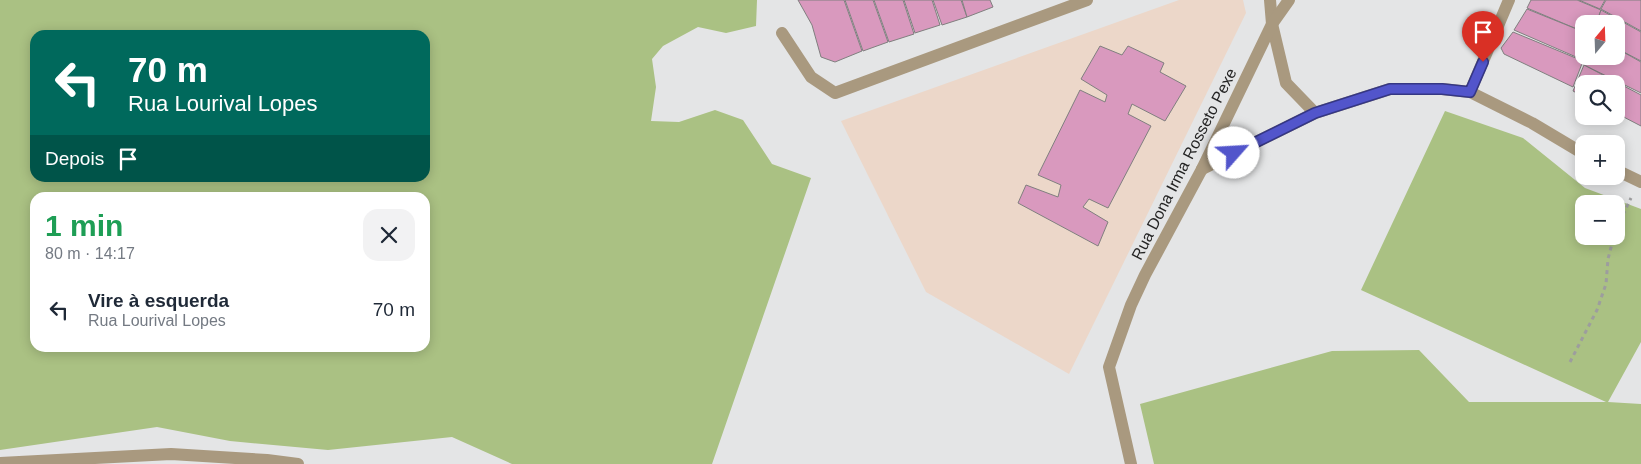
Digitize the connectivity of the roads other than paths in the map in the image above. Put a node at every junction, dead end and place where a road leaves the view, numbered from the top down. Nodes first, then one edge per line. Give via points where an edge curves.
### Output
1 (1087, 0) edge
2 (1270, 0) edge
3 (1289, 0) edge
4 (1509, 0) edge
5 (1272, 24) junction
6 (782, 34) dead end
7 (1470, 92) junction
8 (1315, 113) junction
9 (1575, 149) edge
10 (1202, 169) junction
11 (1625, 173) edge
12 (1639, 177) edge
13 (169, 459) edge
14 (0, 464) edge
15 (298, 464) edge
16 (1131, 464) edge

1 - 6 street via 835,93 811,77
2 - 5 street
3 - 5 street, Rua Dona Irma Rosseto Pexe
4 - 7 street
5 - 8 street via 1286,83
5 - 10 street, Rua Dona Irma Rosseto Pexe
7 - 8 street via 1390,89
7 - 9 street
8 - 10 street
10 - 16 street, Rua Dona Irma Rosseto Pexe via 1131,305 1109,367
11 - 12 street
13 - 14 street
13 - 15 street via 267,460

